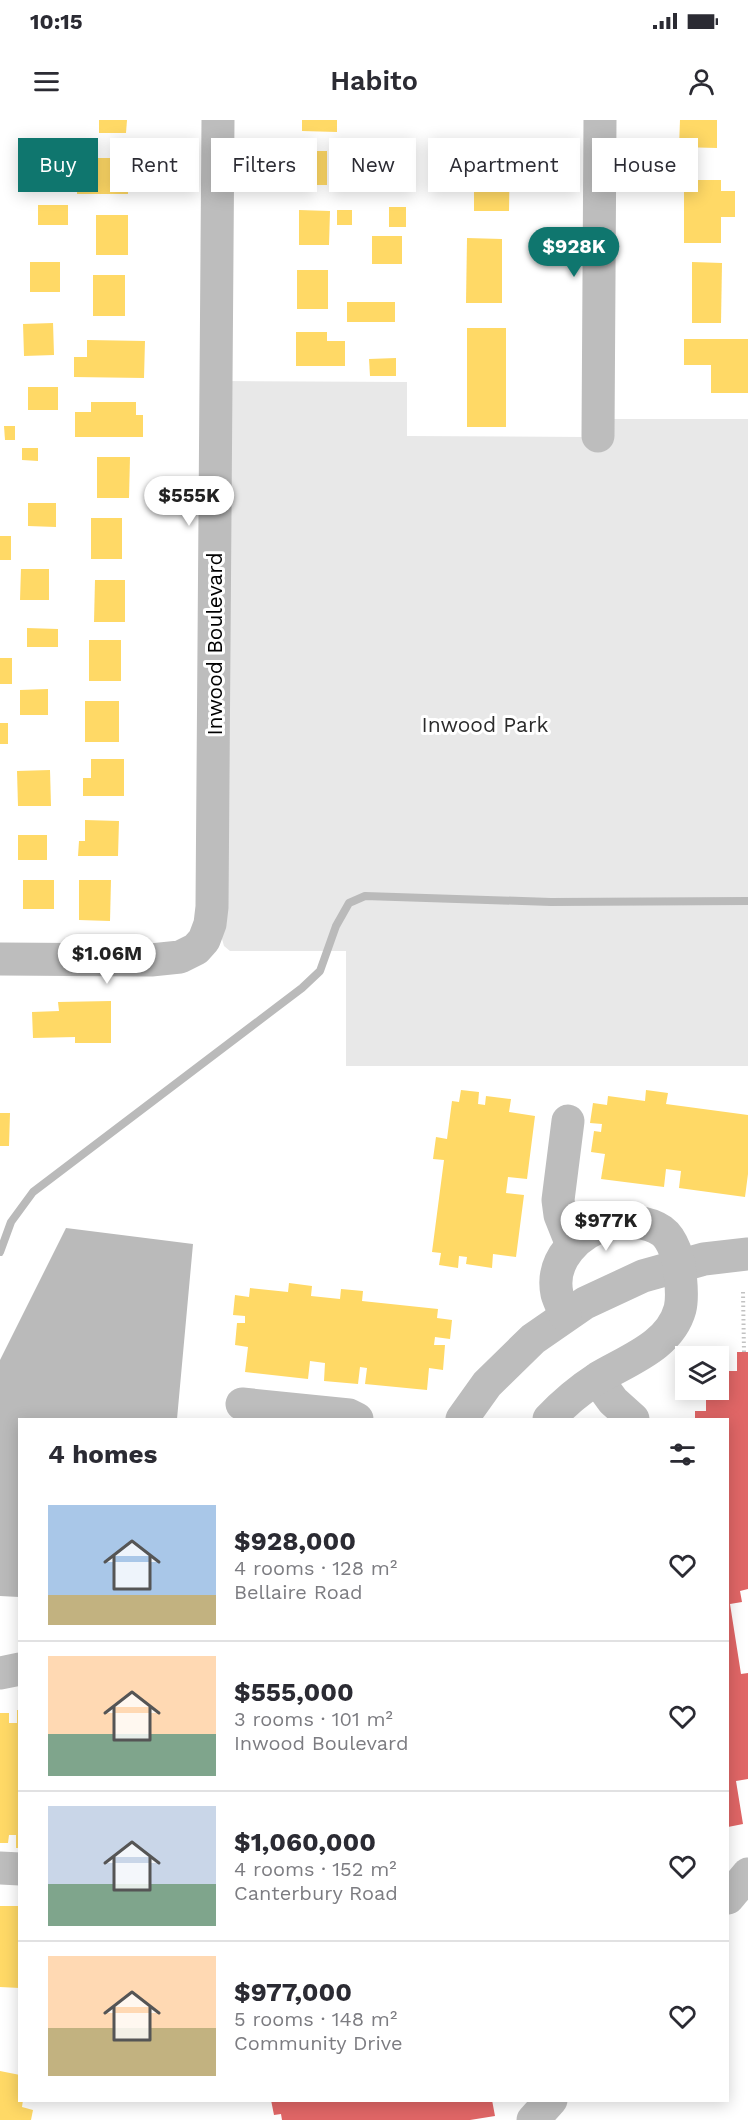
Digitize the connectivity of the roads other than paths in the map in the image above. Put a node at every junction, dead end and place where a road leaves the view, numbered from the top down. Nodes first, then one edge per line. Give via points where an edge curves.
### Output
1 (218, 120) edge
2 (600, 120) edge
3 (598, 436) dead end
4 (0, 958) edge
5 (568, 1121) dead end
6 (572, 1245) junction
7 (748, 1254) edge
8 (679, 1266) junction
9 (565, 1315) junction
10 (597, 1379) junction
11 (242, 1404) dead end
12 (355, 1418) edge
13 (463, 1418) edge
14 (550, 1418) edge
15 (632, 1418) edge
16 (18, 1669) edge
17 (0, 1673) edge
18 (0, 1868) edge
19 (18, 1869) edge
20 (748, 1874) edge
21 (729, 1897) edge
22 (549, 2102) edge
23 (533, 2120) edge

1 - 4 street, Inwood Boulevard via 212,907 208,930 196,949 169,959
2 - 3 street
5 - 6 street via 558,1200
6 - 8 street via 599,1227 634,1222 652,1226 668,1237
6 - 9 street via 560,1262 556,1277
7 - 8 street
8 - 9 street via 643,1276
8 - 10 street via 682,1298 669,1332 640,1355
9 - 13 street via 533,1339 488,1384
10 - 14 street
10 - 15 street
11 - 12 street
16 - 17 street
18 - 19 street
20 - 21 street
22 - 23 street

